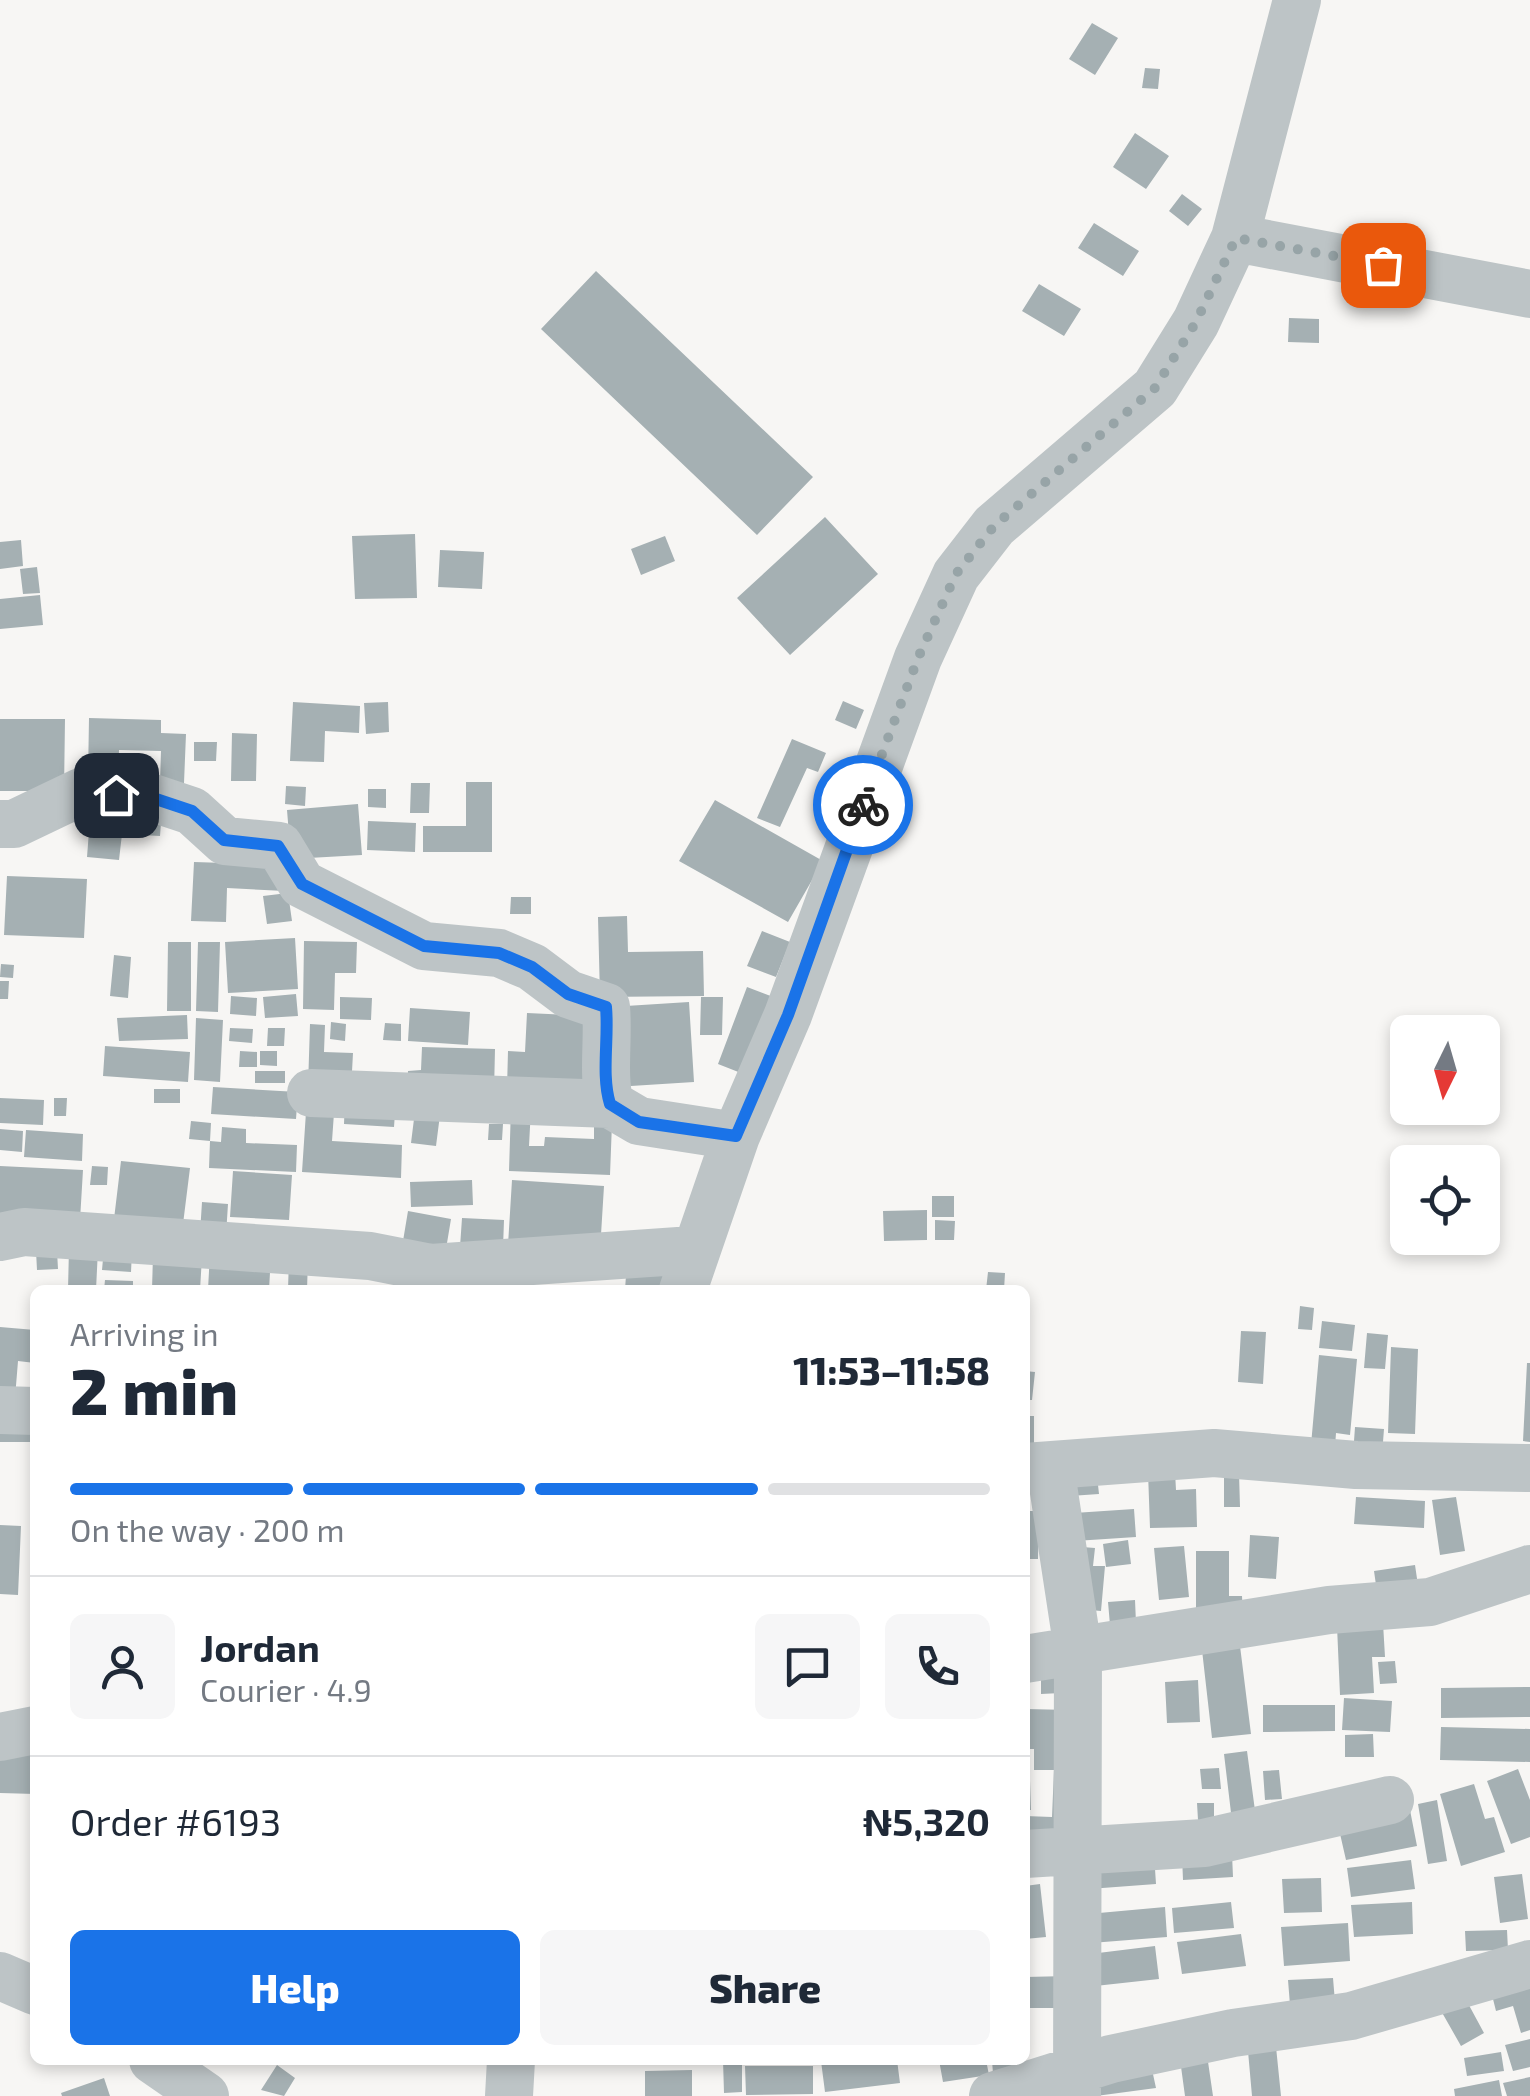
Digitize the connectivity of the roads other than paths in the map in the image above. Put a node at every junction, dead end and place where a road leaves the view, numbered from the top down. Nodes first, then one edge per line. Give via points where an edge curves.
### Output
1 (1297, 0) edge
2 (1236, 238) junction
3 (1530, 294) edge
4 (0, 824) edge
5 (311, 1093) dead end
6 (610, 1104) junction
7 (736, 1136) junction
8 (0, 1237) edge
9 (688, 1270) edge
10 (0, 1410) edge
11 (30, 1411) edge
12 (1038, 1466) edge
13 (1530, 1468) edge
14 (1530, 1569) edge
15 (1078, 1650) junction
16 (1030, 1658) edge
17 (30, 1731) edge
18 (0, 1737) edge
19 (1390, 1800) dead end
20 (1078, 1850) junction
21 (1030, 1854) edge
22 (1530, 1964) edge
23 (0, 1976) edge
24 (30, 1989) edge
25 (160, 2065) edge
26 (511, 2065) edge
27 (1078, 2084) edge
28 (205, 2096) edge
29 (510, 2096) edge
30 (993, 2096) edge

1 - 2 street
2 - 3 street
2 - 7 street via 1155,388 994,526 956,574
4 - 6 street via 14,824 81,792 150,797 192,811 224,840 278,846 302,884 424,946 499,953 568,994 606,1007 610,1049 604,1084
5 - 6 street
6 - 7 street via 639,1122
7 - 9 street
8 - 9 street via 24,1232 370,1256 431,1268
10 - 11 street
12 - 13 street via 1214,1453
12 - 15 street
14 - 15 street via 1430,1602 1329,1610
15 - 16 street
15 - 20 street
17 - 18 street
19 - 20 street via 1204,1843
20 - 21 street
20 - 27 street
22 - 27 street via 1351,2016 1111,2059
23 - 24 street
25 - 28 street
26 - 29 street
27 - 30 street

